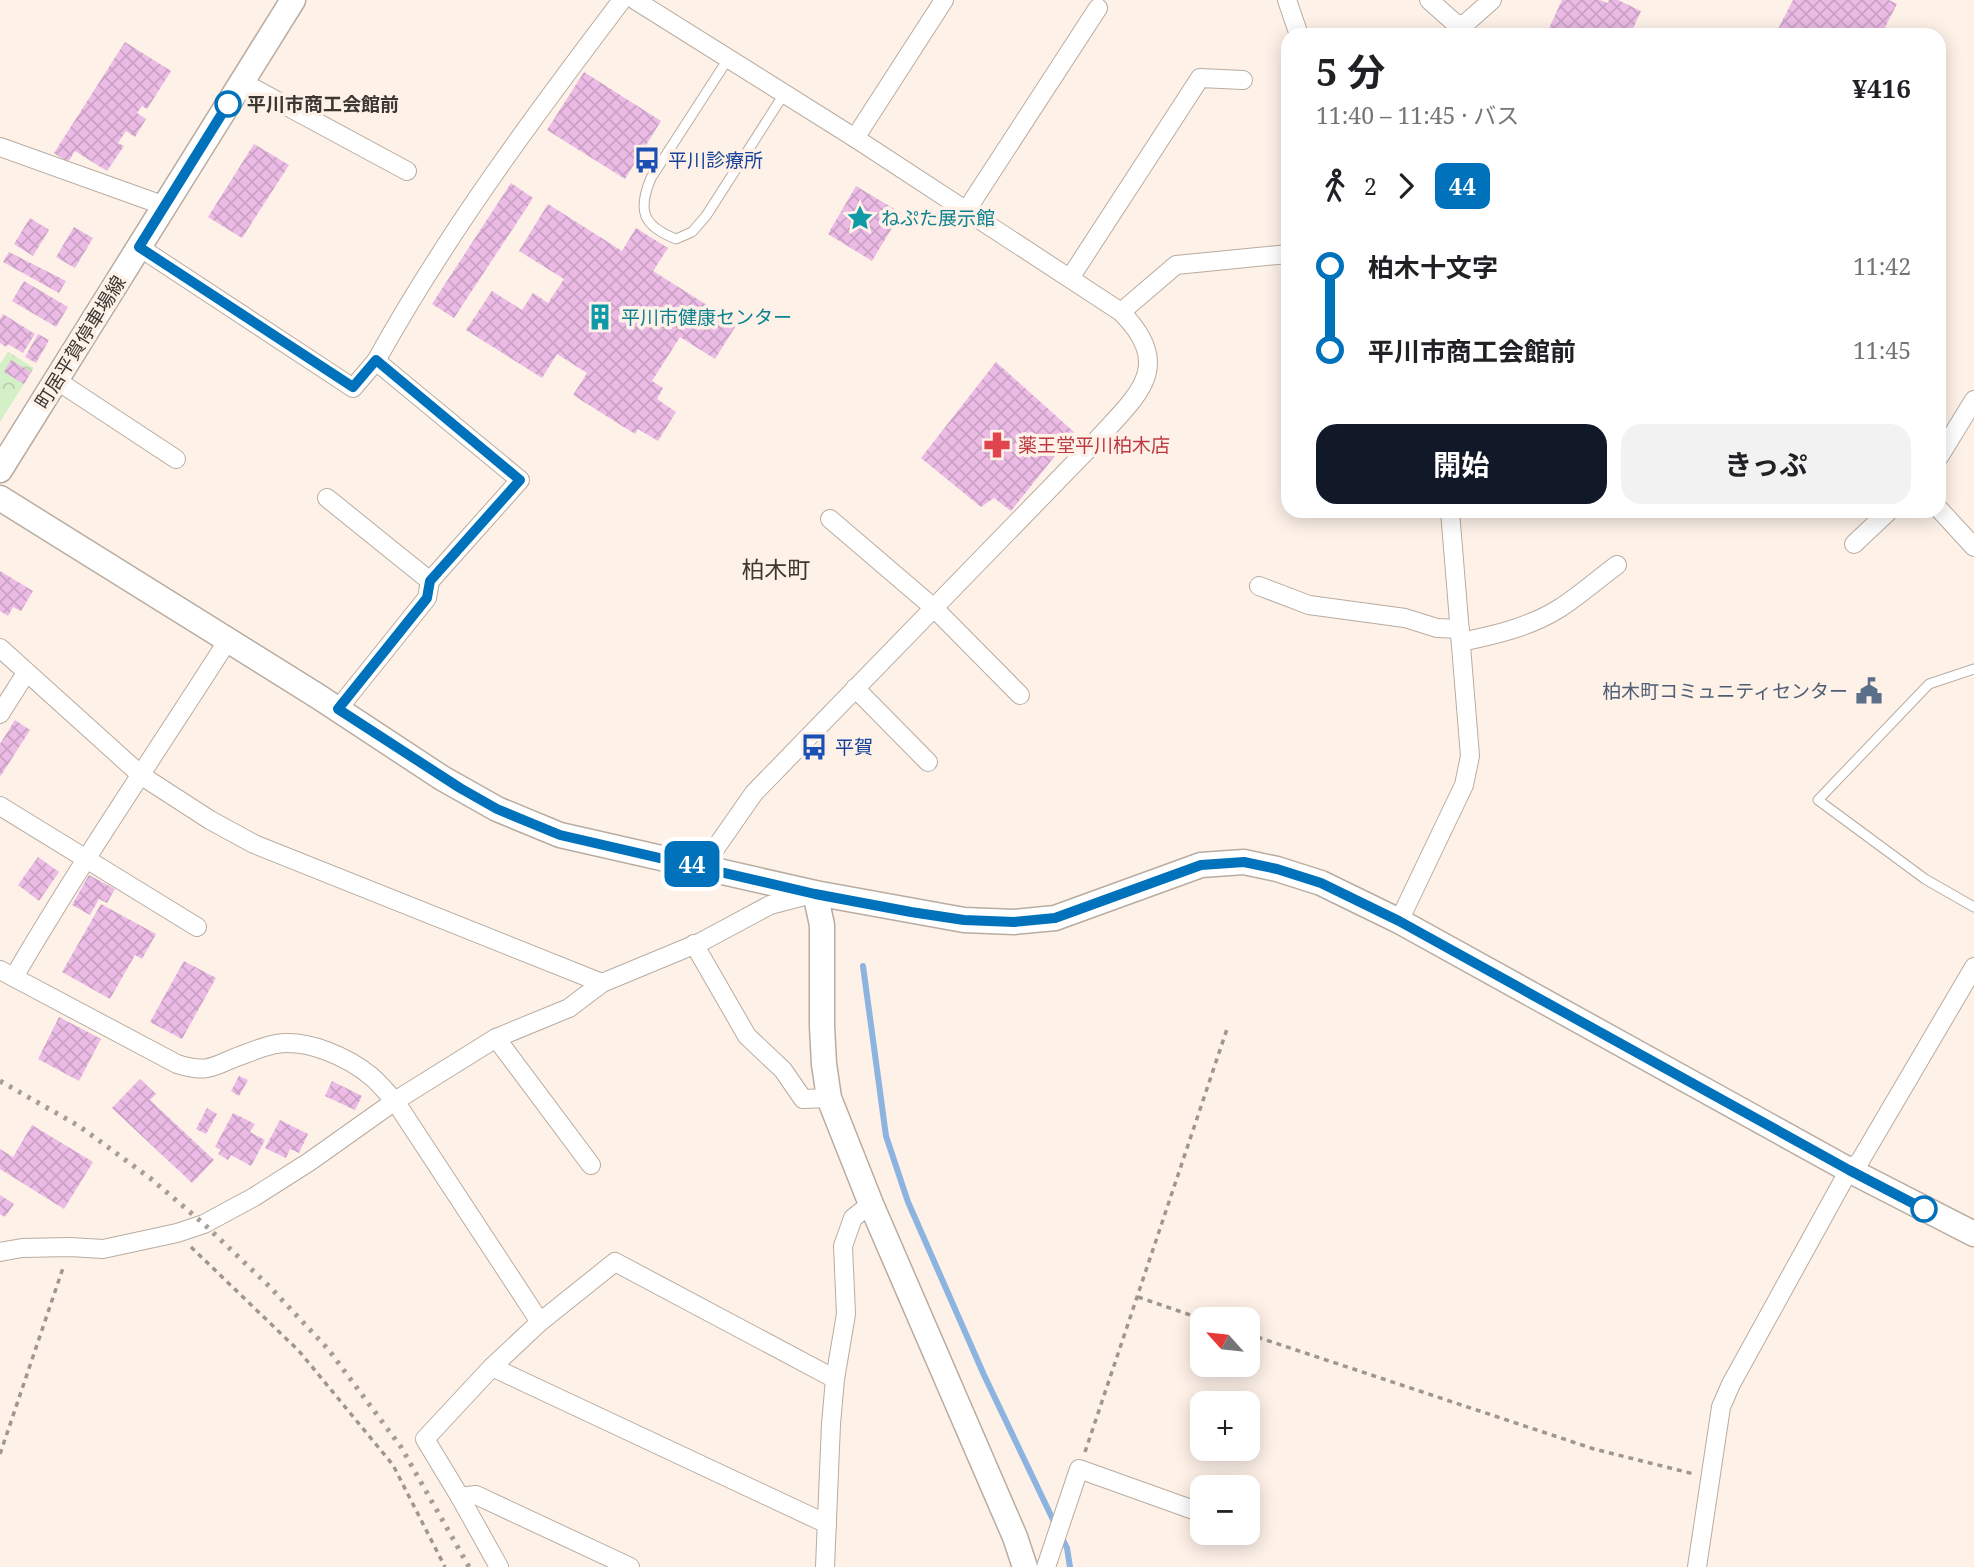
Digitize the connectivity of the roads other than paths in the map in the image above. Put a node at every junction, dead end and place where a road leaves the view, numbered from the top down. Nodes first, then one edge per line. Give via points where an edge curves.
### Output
1 (293, 0) edge
2 (622, 0) edge
3 (635, 0) edge
4 (944, 0) edge
5 (1287, 0) edge
6 (1429, 0) edge
7 (1492, 0) edge
8 (1098, 8) dead end
9 (1297, 28) edge
10 (728, 59) junction
11 (1242, 80) dead end
12 (242, 82) junction
13 (784, 94) junction
14 (855, 138) junction
15 (0, 147) edge
16 (407, 171) dead end
17 (164, 206) junction
18 (966, 211) junction
19 (139, 247) junction
20 (1281, 255) edge
21 (1070, 278) junction
22 (1121, 312) junction
23 (376, 360) junction
24 (56, 380) junction
25 (1974, 400) edge
26 (1946, 446) edge
27 (176, 458) dead end
28 (0, 470) edge
29 (0, 498) edge
30 (327, 498) dead end
31 (1946, 517) edge
32 (1451, 518) edge
33 (1882, 518) edge
34 (831, 519) dead end
35 (1854, 544) dead end
36 (1974, 547) edge
37 (1617, 565) dead end
38 (430, 581) junction
39 (1259, 586) dead end
40 (934, 608) junction
41 (1460, 635) junction
42 (228, 640) junction
43 (0, 648) edge
44 (1974, 669) edge
45 (26, 673) junction
46 (855, 688) junction
47 (1020, 695) dead end
48 (338, 709) junction
49 (0, 714) edge
50 (928, 762) dead end
51 (142, 776) junction
52 (0, 806) edge
53 (84, 860) junction
54 (702, 866) junction
55 (815, 894) junction
56 (1974, 907) edge
57 (1399, 921) junction
58 (197, 927) dead end
59 (694, 944) junction
60 (1974, 967) edge
61 (7, 973) edge
62 (602, 983) junction
63 (496, 1038) junction
64 (829, 1098) junction
65 (395, 1101) junction
66 (592, 1165) dead end
67 (1849, 1170) junction
68 (871, 1204) junction
69 (1974, 1234) edge
70 (0, 1252) edge
71 (540, 1322) junction
72 (492, 1367) junction
73 (835, 1379) junction
74 (460, 1497) junction
75 (1190, 1509) edge
76 (827, 1524) junction
77 (499, 1567) edge
78 (630, 1567) edge
79 (825, 1567) edge
80 (1025, 1567) edge
81 (1046, 1567) edge
82 (1697, 1567) edge

1 - 12 street, 町居平賀停車場線
2 - 23 street via 524,129 409,300
3 - 10 street
4 - 14 street
5 - 9 street
6 - 7 street via 1456,24 1465,24
8 - 18 street
10 - 13 street
10 - 13 lane via 650,178 642,208 660,233 676,239 692,232
11 - 21 street via 1200,78
12 - 16 street
12 - 17 street, 町居平賀停車場線
13 - 14 street
14 - 18 street
15 - 17 street
17 - 19 street, 町居平賀停車場線
18 - 21 street
19 - 23 street via 353,387
19 - 24 street, 町居平賀停車場線
20 - 22 street via 1175,265
21 - 22 street
22 - 40 street via 1138,328 1150,361 1143,386
23 - 38 street via 520,480
24 - 27 street
24 - 28 street, 町居平賀停車場線
25 - 26 street
29 - 42 street
30 - 38 street
31 - 36 street
32 - 41 street
33 - 35 street
34 - 40 street
37 - 41 street via 1559,608 1527,624 1494,635
38 - 48 street via 427,598
39 - 41 street via 1310,605 1405,618
40 - 46 street
40 - 47 street
41 - 57 street via 1470,756 1464,785
42 - 48 street
42 - 51 street
43 - 45 street
44 - 56 lane via 1929,684 1818,800 1925,880
45 - 49 street
45 - 51 street
46 - 50 street
46 - 54 street via 754,793
48 - 54 street via 497,809 560,835
51 - 53 street
51 - 62 street via 254,844
52 - 53 street
53 - 58 street
53 - 61 street
54 - 55 street
55 - 57 street via 964,920 1014,922 1055,918 1201,865 1244,862 1321,883
55 - 59 street via 769,905
55 - 64 street via 822,925 822,1026
57 - 67 street
59 - 62 street
59 - 64 street via 747,1035 783,1070 803,1099
60 - 67 street via 1860,1161
61 - 65 street via 177,1064 209,1069 277,1044 306,1046 353,1063
62 - 63 street via 569,1008
63 - 65 street
63 - 66 street
64 - 68 street
65 - 70 street via 309,1162 204,1224 103,1249
65 - 71 street
67 - 69 street
67 - 82 street via 1721,1407
68 - 73 street via 853,1218 843,1246 846,1314
68 - 80 street
71 - 72 street
71 - 73 street via 614,1262
72 - 74 street via 425,1439
72 - 76 street
73 - 76 street
74 - 77 street
74 - 78 street via 476,1495
75 - 81 street via 1079,1469
76 - 79 street

